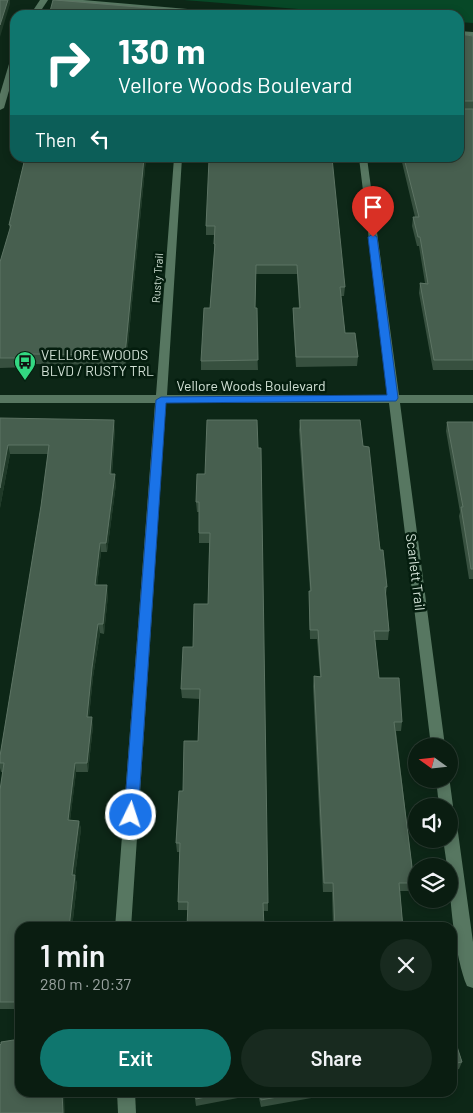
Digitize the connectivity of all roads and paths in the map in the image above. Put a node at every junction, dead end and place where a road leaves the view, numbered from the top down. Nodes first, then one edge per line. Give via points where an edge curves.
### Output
1 (58, 0) edge
2 (175, 10) edge
3 (10, 84) edge
4 (0, 108) edge
5 (178, 162) edge
6 (364, 162) edge
7 (393, 398) junction
8 (473, 399) edge
9 (0, 400) edge
10 (161, 400) junction
11 (437, 738) edge
12 (452, 848) edge
13 (123, 922) edge
14 (473, 980) edge
15 (126, 1097) edge
16 (127, 1113) edge

1 - 2 street
3 - 4 street
5 - 10 street, Rusty Trail
6 - 7 street, Scarlett Trail
7 - 8 street, Vellore Woods Boulevard
7 - 10 street, Vellore Woods Boulevard
7 - 11 street, Scarlett Trail
9 - 10 street, Vellore Woods Boulevard
10 - 13 street, Rusty Trail
12 - 14 street
15 - 16 street

